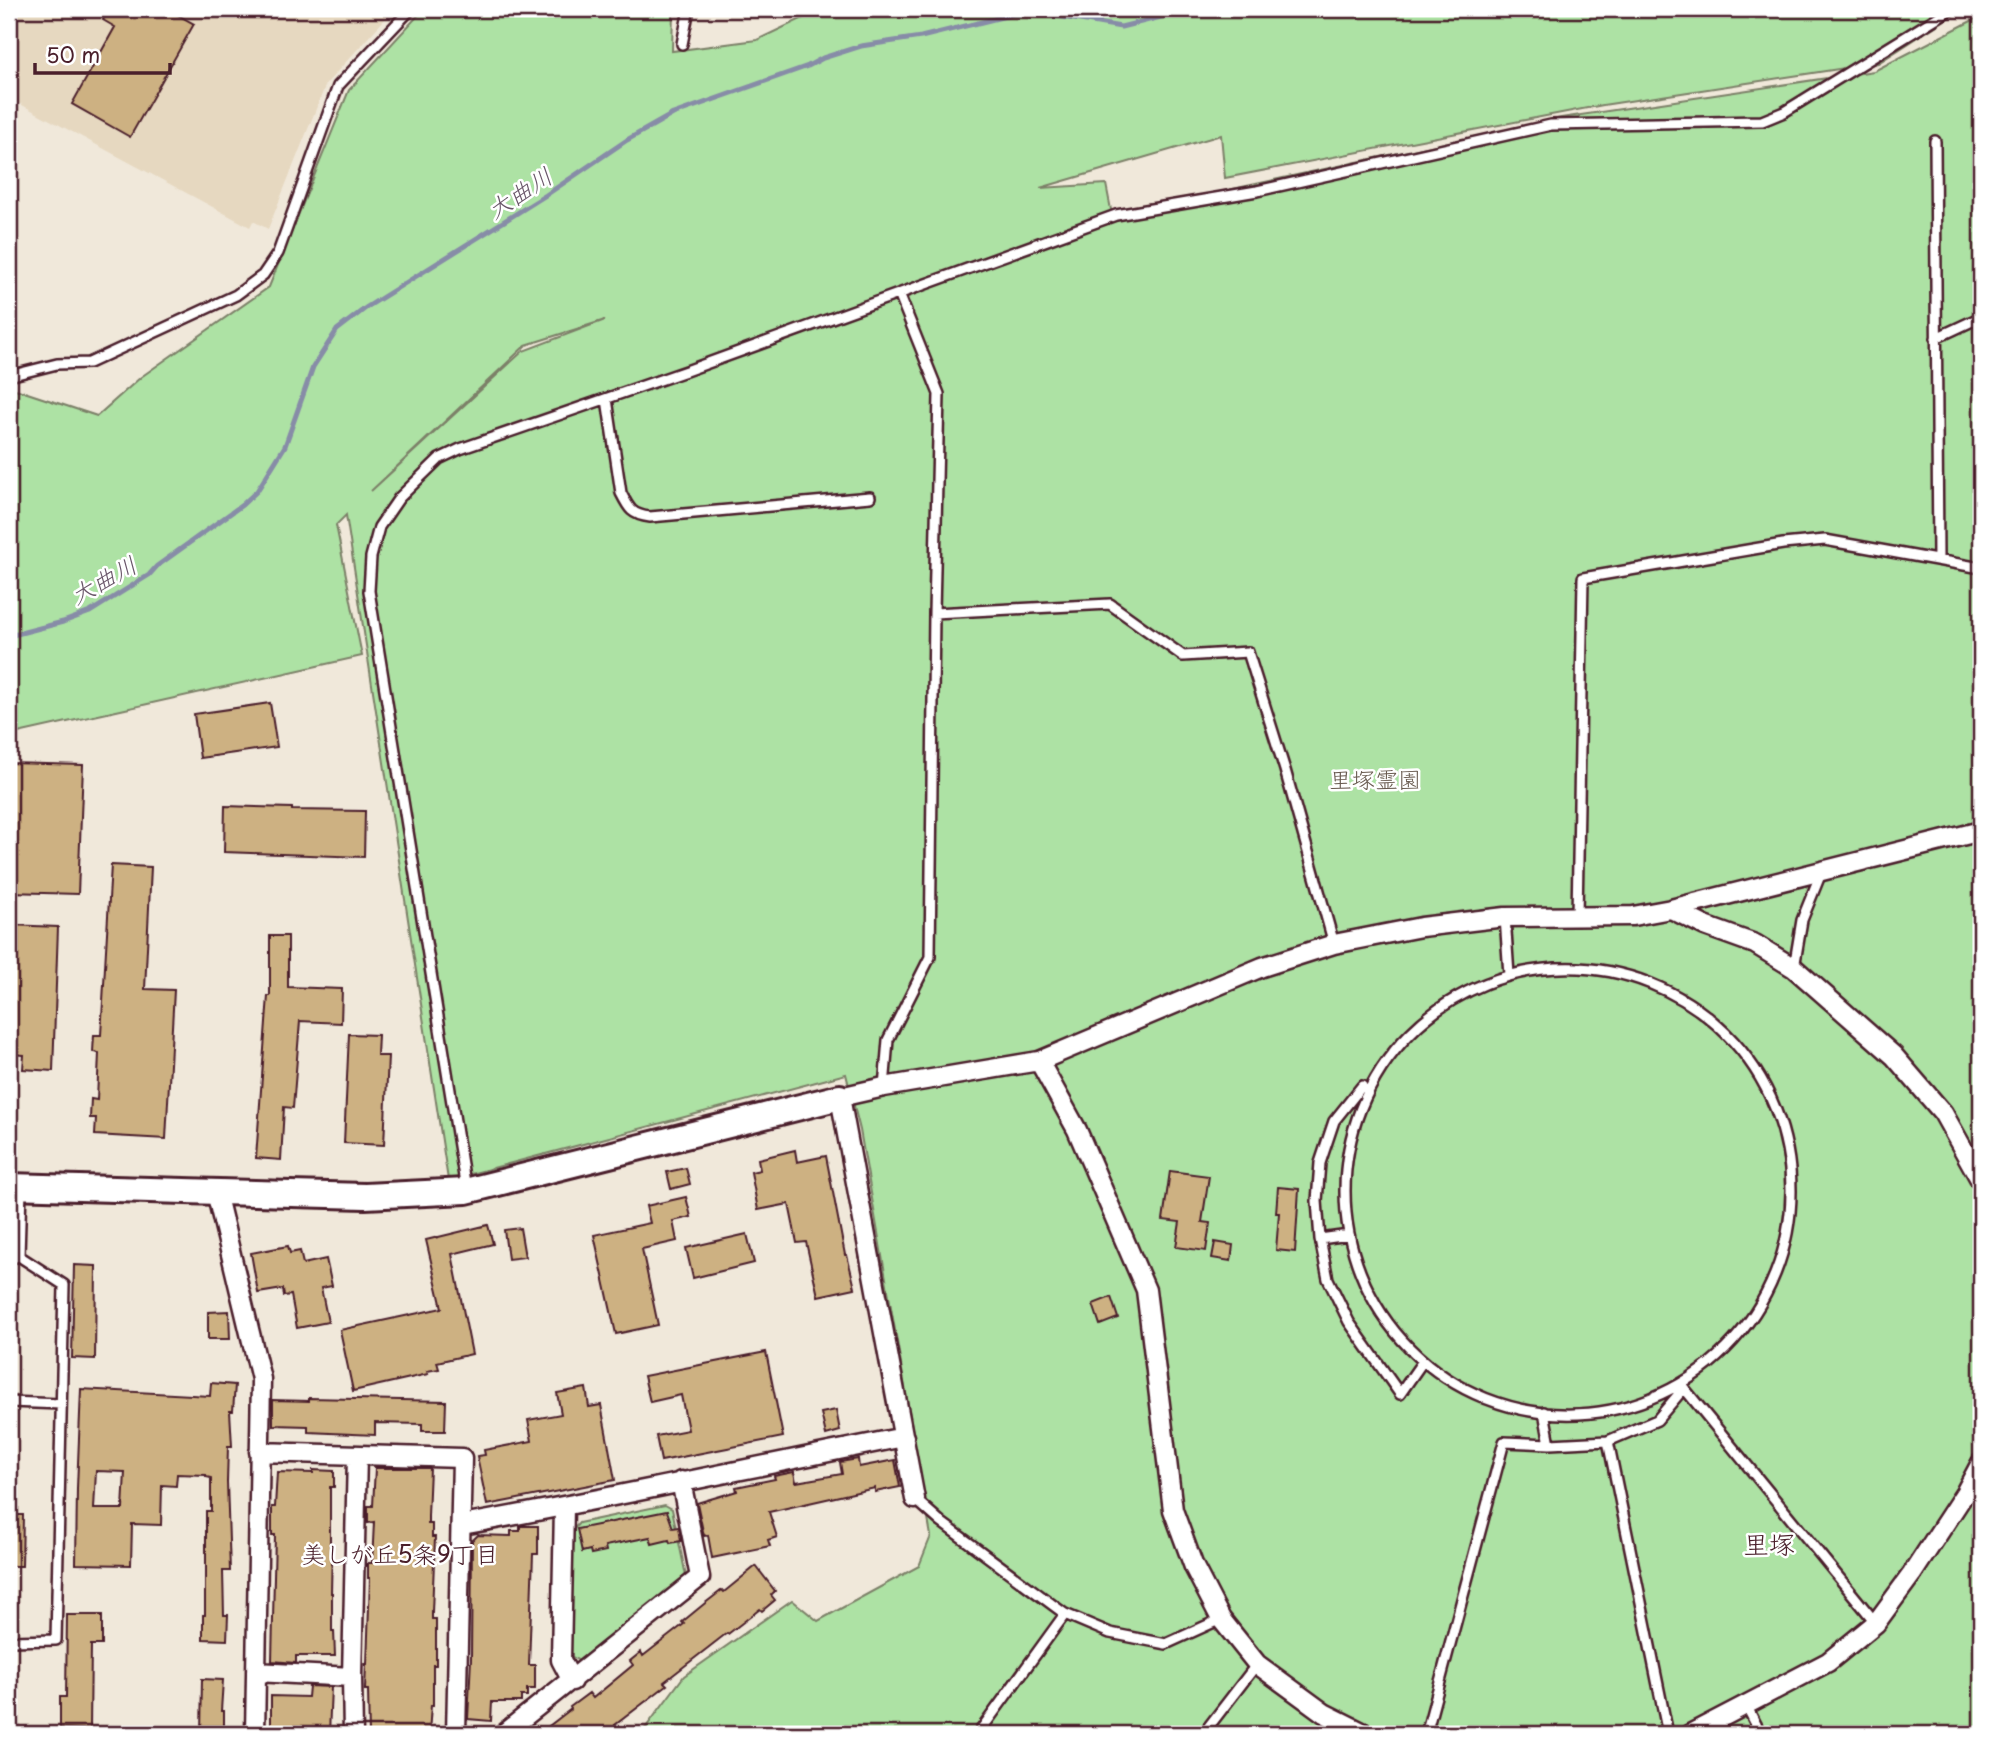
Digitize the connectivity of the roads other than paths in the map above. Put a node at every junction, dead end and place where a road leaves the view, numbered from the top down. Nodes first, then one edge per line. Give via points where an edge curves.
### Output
1 (411, 9) edge
2 (689, 9) edge
3 (1951, 9) edge
4 (682, 44) dead end
5 (1935, 141) dead end
6 (899, 294) junction
7 (1981, 317) edge
8 (1936, 338) junction
9 (9, 376) edge
10 (607, 399) junction
11 (870, 497) dead end
12 (1938, 560) junction
13 (1981, 568) edge
14 (934, 612) junction
15 (1981, 831) edge
16 (1822, 871) junction
17 (1671, 909) junction
18 (1577, 916) junction
19 (1505, 917) junction
20 (1334, 944) junction
21 (1794, 968) junction
22 (1509, 975) junction
23 (1039, 1061) junction
24 (1363, 1084) junction
25 (884, 1087) junction
26 (840, 1097) junction
27 (1981, 1181) edge
28 (15, 1186) edge
29 (466, 1191) junction
30 (216, 1192) junction
31 (1349, 1235) junction
32 (1320, 1239) junction
33 (19, 1256) junction
34 (9, 1259) edge
35 (1423, 1361) junction
36 (1684, 1388) junction
37 (9, 1402) edge
38 (61, 1404) junction
39 (1544, 1412) junction
40 (904, 1437) junction
41 (1608, 1441) junction
42 (1550, 1444) junction
43 (259, 1452) junction
44 (357, 1455) junction
45 (1981, 1463) edge
46 (681, 1481) junction
47 (915, 1499) joint
48 (564, 1507) junction
49 (461, 1525) junction
50 (1065, 1614) junction
51 (1221, 1619) junction
52 (1876, 1623) junction
53 (9, 1641) edge
54 (1257, 1664) junction
55 (256, 1672) junction
56 (352, 1677) junction
57 (572, 1681) junction
58 (1746, 1705) junction
59 (982, 1733) edge
60 (255, 1734) edge
61 (353, 1734) edge
62 (456, 1734) edge
63 (503, 1734) edge
64 (1203, 1734) edge
65 (1366, 1734) edge
66 (1426, 1734) edge
67 (1668, 1734) edge
68 (1690, 1734) edge
69 (1761, 1734) edge

1 - 9 lane via 338,86 278,253 263,275 236,295 89,363 57,364
2 - 4 lane
3 - 6 lane via 1762,121 1551,125 1257,191 1116,215
5 - 8 lane
6 - 10 lane
6 - 14 lane via 939,394
7 - 8 lane
8 - 12 lane
10 - 11 lane via 621,493 638,515
10 - 29 lane via 439,459 399,498 379,527 371,557 369,591
12 - 13 lane
12 - 18 lane via 1825,540 1583,578
14 - 20 lane via 1110,604 1183,656 1248,652
14 - 25 lane via 930,957 888,1040
15 - 16 street
16 - 17 street
16 - 21 lane via 1802,920
17 - 18 street via 1633,916
17 - 21 street via 1755,944
18 - 19 street
19 - 20 street
19 - 22 lane
20 - 23 street via 1262,967
21 - 27 street via 1894,1056 1943,1113
22 - 24 lane via 1466,989 1432,1009 1391,1046
22 - 36 lane via 1557,970 1625,975 1691,1003 1743,1050 1774,1109 1791,1184 1784,1261 1749,1333
23 - 25 street
23 - 51 street via 1077,1130 1146,1290 1173,1510 1194,1567
24 - 31 lane via 1347,1164
24 - 32 lane via 1334,1121 1320,1163
25 - 26 street
26 - 29 street
26 - 40 street
28 - 30 street
28 - 33 lane
29 - 30 street via 365,1196
30 - 43 street via 261,1378
31 - 32 lane
31 - 35 lane via 1381,1314
32 - 35 lane via 1328,1279 1349,1322 1400,1394
33 - 34 lane
33 - 38 lane via 64,1284
35 - 39 lane via 1489,1399
36 - 39 lane via 1612,1411
36 - 41 lane via 1657,1420
36 - 52 lane
37 - 38 lane
38 - 53 lane via 56,1640
39 - 42 lane
40 - 46 street
40 - 47 street
41 - 42 lane
41 - 67 lane
42 - 66 lane via 1504,1442
43 - 44 street
43 - 55 street
44 - 49 street via 462,1458
44 - 56 street
45 - 52 street
46 - 48 street
46 - 57 street via 701,1577
47 - 50 lane
48 - 49 street
48 - 57 street via 561,1660
49 - 62 street
50 - 51 lane via 1110,1633 1166,1644
50 - 59 lane
51 - 54 street
52 - 58 street via 1828,1662
54 - 64 lane
54 - 65 street via 1324,1713
55 - 56 street
55 - 60 street
56 - 61 street
57 - 63 street
58 - 68 street
58 - 69 lane

